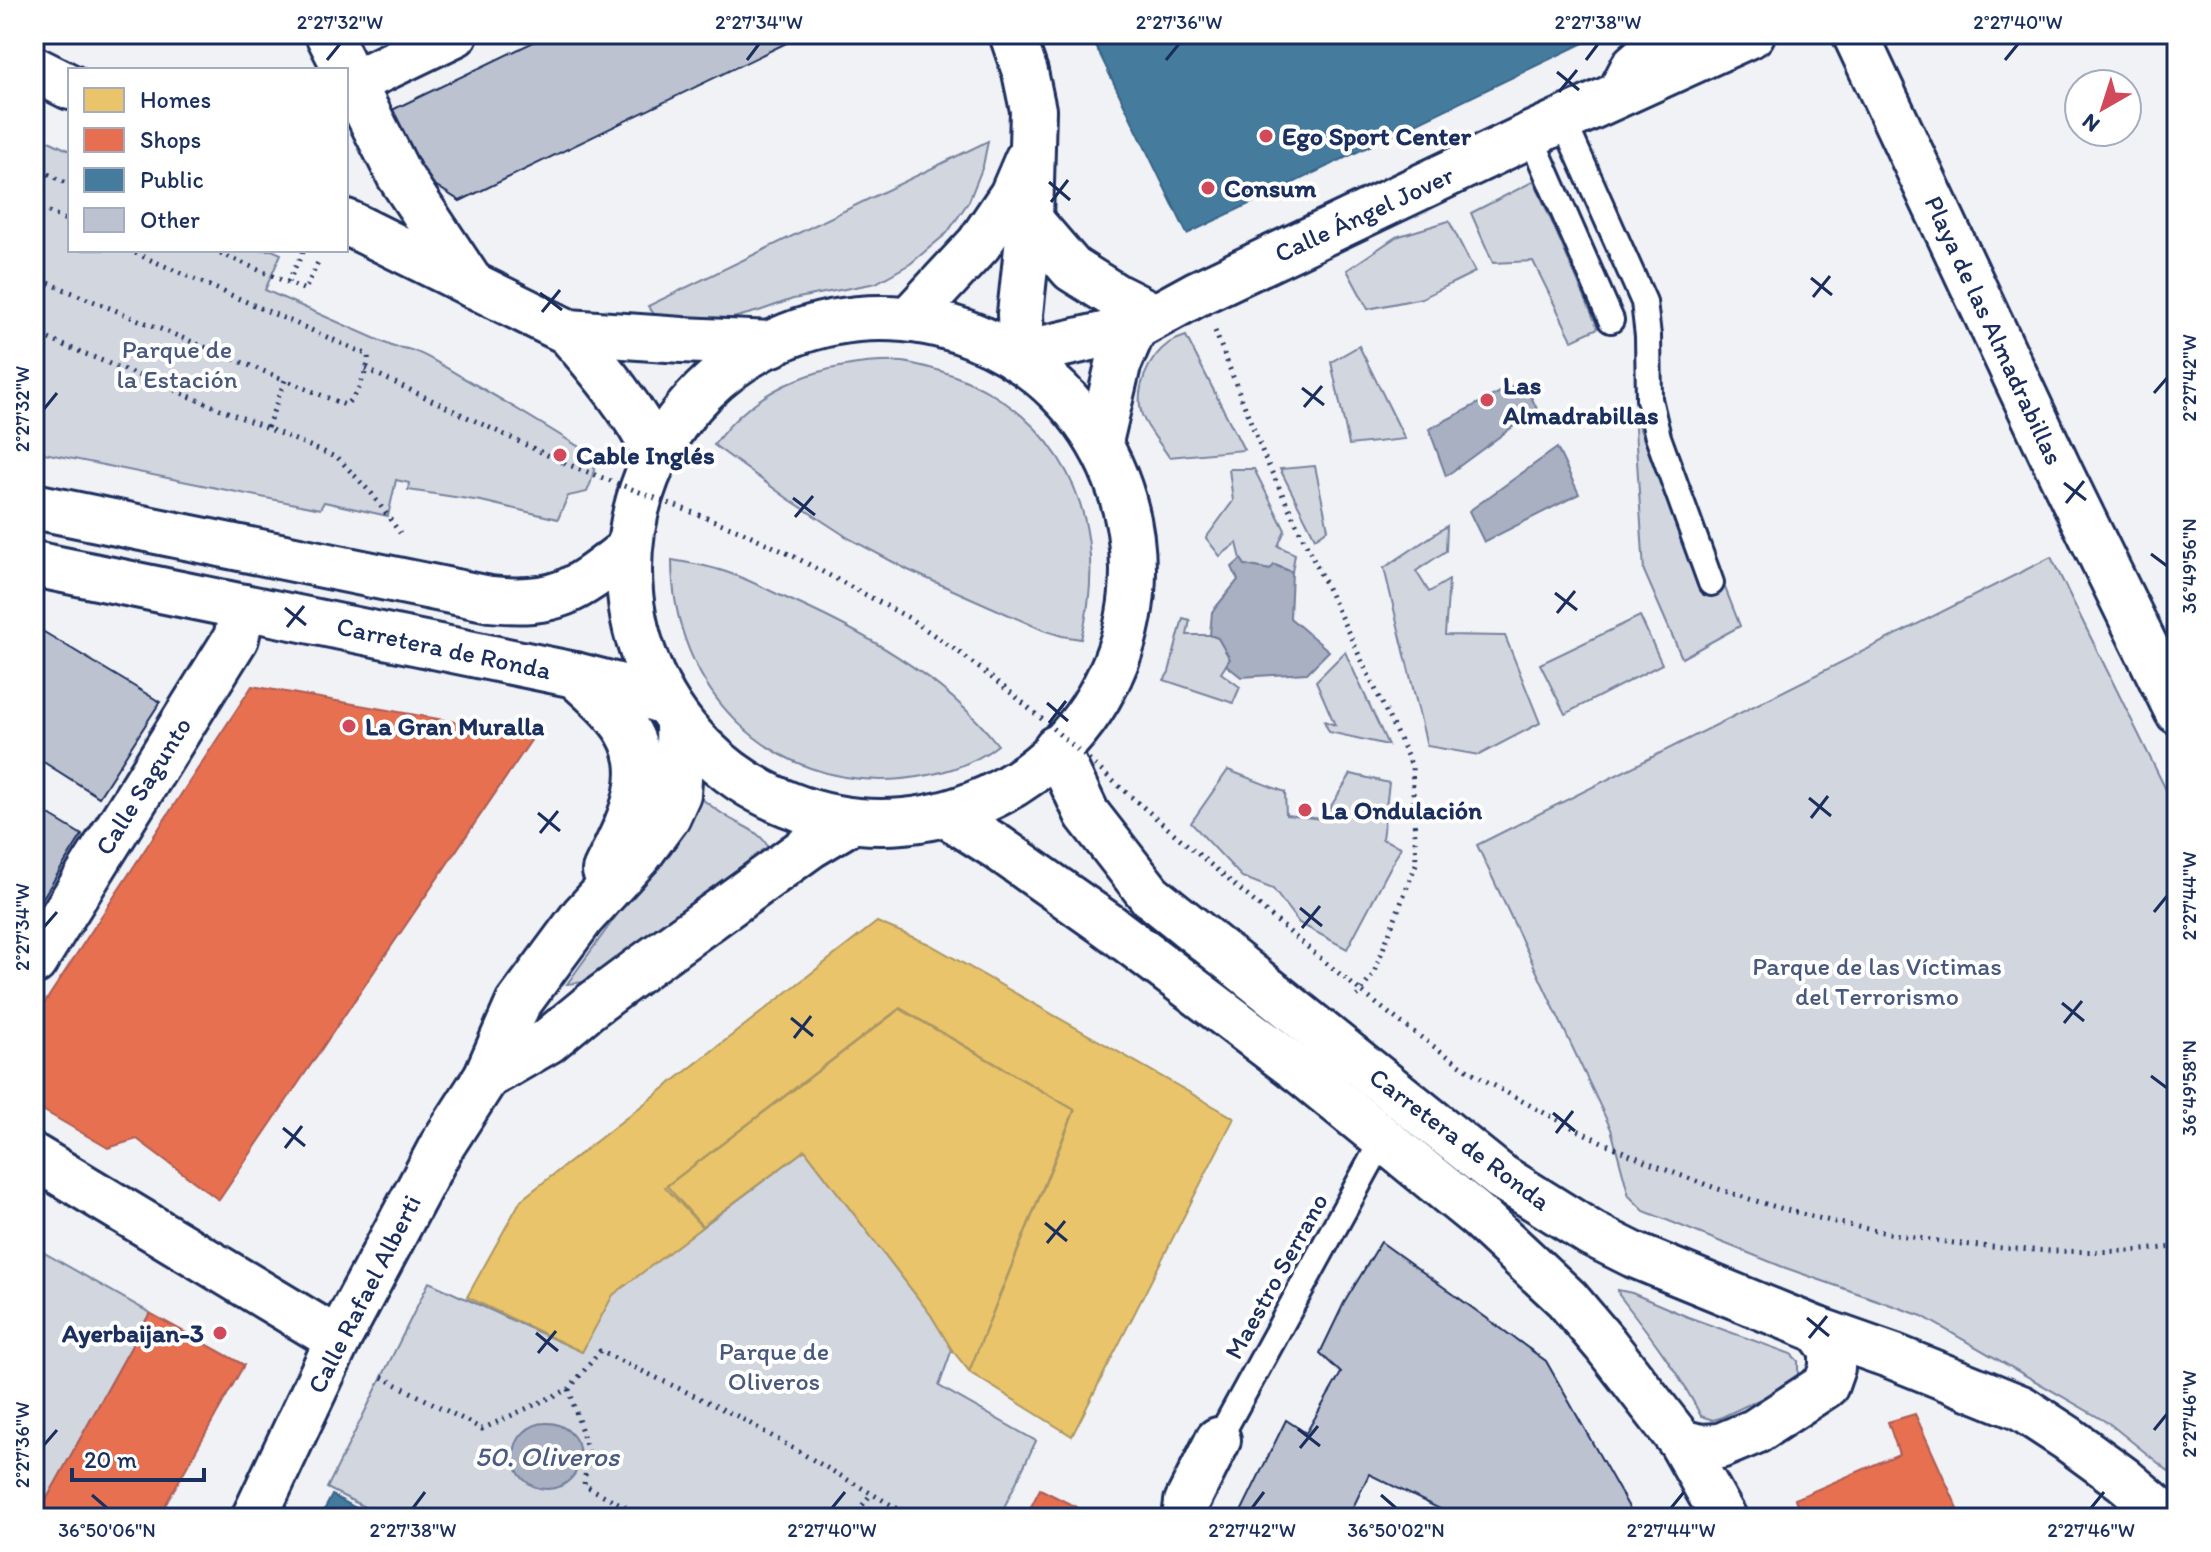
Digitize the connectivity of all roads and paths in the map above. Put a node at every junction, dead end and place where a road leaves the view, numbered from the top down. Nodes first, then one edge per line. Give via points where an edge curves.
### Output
1 (455, 34) edge
2 (1012, 34) edge
3 (1664, 34) edge
4 (1752, 34) edge
5 (1855, 34) edge
6 (339, 62) edge
7 (34, 69) edge
8 (348, 79) edge
9 (68, 86) edge
10 (1618, 96) junction
11 (1546, 128) junction
12 (1031, 151) junction
13 (34, 167) edge
14 (68, 184) edge
15 (34, 205) edge
16 (1030, 220) junction
17 (68, 221) edge
18 (348, 223) edge
19 (133, 252) edge
20 (218, 252) edge
21 (303, 252) edge
22 (322, 252) edge
23 (34, 277) edge
24 (288, 282) junction
25 (472, 285) junction
26 (909, 319) junction
27 (1611, 320) dead end
28 (1144, 322) junction
29 (1215, 330) dead end
30 (568, 332) junction
31 (34, 333) edge
32 (772, 344) junction
33 (1020, 356) junction
34 (366, 369) junction
35 (285, 380) junction
36 (267, 428) junction
37 (1100, 442) junction
38 (656, 455) junction
39 (34, 506) edge
40 (400, 533) dead end
41 (629, 549) junction
42 (34, 564) edge
43 (1711, 583) dead end
44 (243, 607) junction
45 (575, 675) junction
46 (2177, 711) edge
47 (671, 714) junction
48 (1056, 748) junction
49 (948, 816) junction
50 (850, 822) junction
51 (583, 916) junction
52 (34, 962) edge
53 (1357, 996) dead end
54 (486, 1077) junction
55 (1383, 1139) junction
56 (34, 1157) edge
57 (2177, 1247) edge
58 (1818, 1330) junction
59 (338, 1340) junction
60 (382, 1377) dead end
61 (569, 1389) junction
62 (1218, 1440) joint
63 (1681, 1442) junction
64 (871, 1494) junction
65 (254, 1518) edge
66 (647, 1518) edge
67 (853, 1518) edge
68 (914, 1518) edge
69 (1185, 1518) edge
70 (1724, 1518) edge
71 (2169, 1518) edge

1 - 6 main road
2 - 12 main road via 1033,110
3 - 10 main road via 1634,66
4 - 10 main road, Calle Ángel Jover
5 - 46 main road, Playa de las Almadrabillas
7 - 9 main road
8 - 25 main road via 399,175
10 - 11 main road, Calle Ángel Jover
11 - 27 lane
11 - 28 main road, Calle Ángel Jover
11 - 43 lane via 1644,302 1649,399 1658,437
12 - 16 main road
12 - 26 main road via 1012,195 979,244
13 - 14 path
15 - 17 path
16 - 28 main road via 1072,269
16 - 33 main road
18 - 25 main road
19 - 34 path via 368,355
20 - 24 path
21 - 24 path
22 - 24 path via 305,290
23 - 35 path
25 - 30 main road
26 - 32 main road via 840,322
26 - 33 main road via 969,331
28 - 33 main road, Calle Ángel Jover
28 - 37 main road via 1118,365
29 - 53 path via 1265,458 1412,766 1416,864 1373,975
30 - 32 main road
30 - 38 main road via 620,396
31 - 36 path
32 - 38 main road via 711,385
33 - 37 main road
34 - 35 path via 345,405
34 - 57 path, bridge via 564,463 741,531 909,618 1010,692 1400,1022 1500,1090 1608,1146 1747,1199 1907,1235 2050,1250
35 - 36 path
36 - 40 path via 338,458
37 - 48 main road via 1127,503 1135,536 1132,604 1112,666 1089,707
38 - 41 main road via 643,482
39 - 41 main road via 520,602 558,596 579,586
41 - 47 main road via 627,588 636,639 653,686
42 - 44 main road, Carretera de Ronda
44 - 45 main road, Carretera de Ronda
44 - 52 main road, Calle Sagunto via 236,638
45 - 47 main road, Carretera de Ronda via 618,686
45 - 51 main road, Calle Rafael Alberti via 626,728 639,770 631,816
47 - 50 main road via 739,778 806,811
47 - 51 main road, Calle Rafael Alberti via 678,794 640,854
48 - 49 main road via 992,797
48 - 58 main road, Carretera de Ronda via 1087,814 1150,895 1501,1177 1634,1255
49 - 50 main road
49 - 55 main road, Carretera de Ronda via 1109,926
50 - 54 main road, Calle Rafael Alberti via 643,967 548,1041
51 - 54 main road, Calle Rafael Alberti via 518,1004
54 - 59 main road, Calle Rafael Alberti via 441,1147
55 - 62 lane, Maestro Serrano
55 - 63 main road, Carretera de Ronda via 1479,1217 1567,1299
56 - 59 main road
58 - 63 main road via 1832,1349 1826,1385 1756,1431 1720,1446
58 - 71 main road, Carretera de Ronda via 2021,1408 2090,1454
59 - 65 main road, Calle Rafael Alberti
60 - 61 path via 482,1429
61 - 64 path via 600,1351 737,1416
61 - 66 path via 588,1452 584,1485
62 - 69 main road via 1187,1502
63 - 70 main road, Carretera de Ronda
64 - 67 path
64 - 68 path

